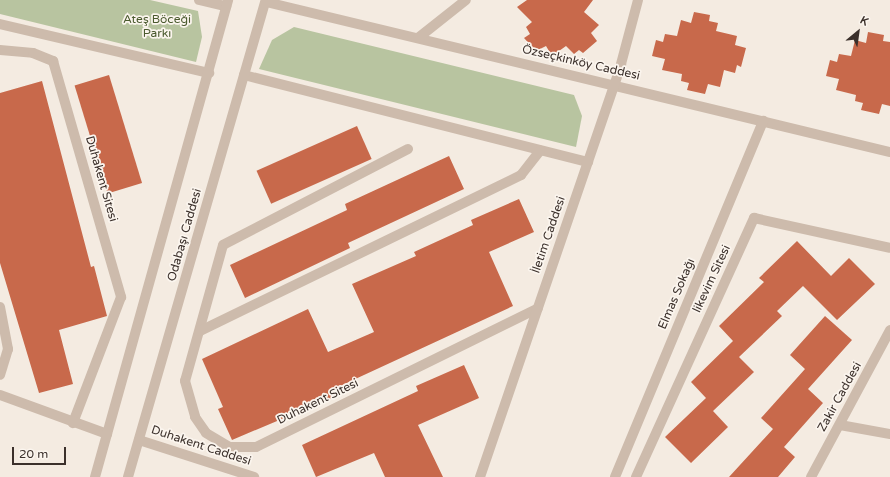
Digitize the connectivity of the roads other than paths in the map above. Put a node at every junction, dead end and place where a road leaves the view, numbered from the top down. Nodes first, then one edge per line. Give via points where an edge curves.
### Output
1 (199, 0) edge
2 (466, 0) edge
3 (638, 0) edge
4 (266, 1) edge
5 (227, 3) edge
6 (0, 24) edge
7 (418, 38) junction
8 (0, 50) edge
9 (209, 73) junction
10 (244, 76) junction
11 (614, 84) junction
12 (763, 121) junction
13 (408, 149) dead end
14 (540, 150) junction
15 (890, 152) edge
16 (588, 162) junction
17 (890, 248) edge
18 (0, 306) edge
19 (538, 308) junction
20 (890, 330) edge
21 (200, 332) junction
22 (0, 375) edge
23 (0, 395) edge
24 (73, 423) junction
25 (840, 425) junction
26 (107, 434) junction
27 (890, 434) edge
28 (139, 440) junction
29 (95, 477) edge
30 (128, 477) edge
31 (254, 477) edge
32 (480, 477) edge
33 (615, 477) edge
34 (636, 477) edge
35 (811, 477) edge

1 - 5 street
2 - 7 street
3 - 11 street, İletim Caddesi
4 - 7 street, Özseçkinköy Caddesi
4 - 10 street, Odabaşı Caddesi
5 - 9 street, Odabaşı Caddesi
6 - 9 street
7 - 11 street, Özseçkinköy Caddesi
8 - 24 street, Duhakent Sitesi via 33,53 53,62 121,297
9 - 26 street, Odabaşı Caddesi
10 - 14 street
10 - 28 street, Odabaşı Caddesi
11 - 12 street, Özseçkinköy Caddesi
11 - 16 street, İletim Caddesi
12 - 15 street, Özseçkinköy Caddesi
12 - 33 street, Elmas Sokağı
13 - 21 street, Duhakent Sitesi via 223,245
14 - 16 street
14 - 21 street via 521,175
16 - 19 street, İletim Caddesi
17 - 34 street, likevim Sitesi via 754,218
18 - 22 street via 8,349
19 - 21 street, Duhakent Sitesi via 256,447 229,447 206,433 195,416 185,381
19 - 32 street, İletim Caddesi
20 - 25 street, Zakir Caddesi
23 - 24 street
24 - 26 street
25 - 27 street
25 - 35 street, Zakir Caddesi
26 - 29 street, Odabaşı Caddesi
28 - 30 street, Odabaşı Caddesi
28 - 31 street, Duhakent Caddesi

